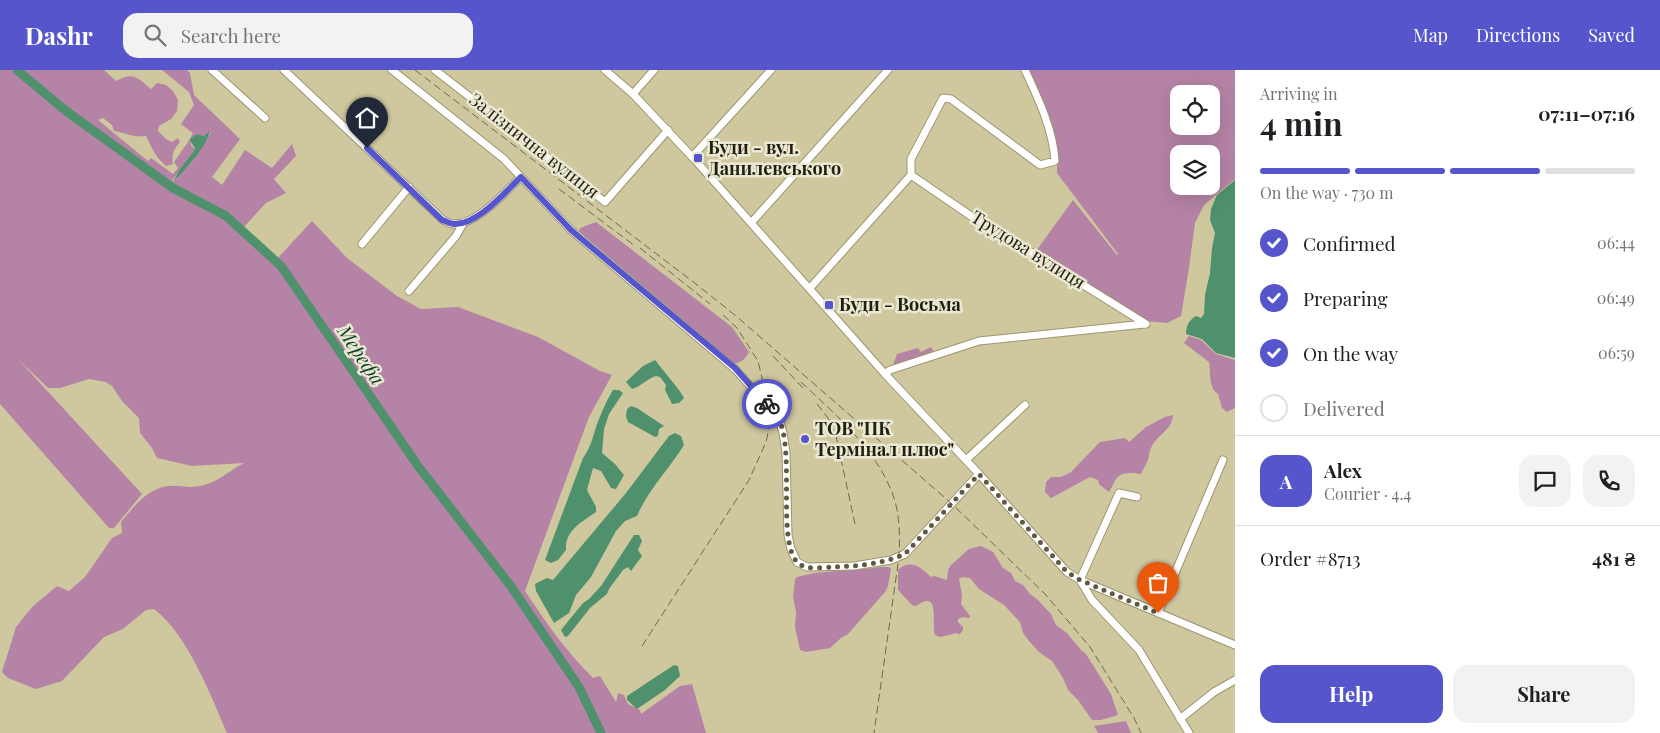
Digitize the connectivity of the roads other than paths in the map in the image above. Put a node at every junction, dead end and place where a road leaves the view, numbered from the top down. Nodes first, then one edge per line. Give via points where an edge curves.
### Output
1 (284, 70) edge
2 (392, 70) edge
3 (436, 70) edge
4 (605, 70) edge
5 (654, 70) edge
6 (771, 70) edge
7 (888, 70) edge
8 (1025, 70) edge
9 (216, 71) edge
10 (633, 94) junction
11 (265, 118) dead end
12 (668, 130) junction
13 (692, 157) junction
14 (911, 174) junction
15 (521, 177) junction
16 (409, 187) junction
17 (464, 222) junction
18 (751, 223) junction
19 (362, 244) dead end
20 (810, 288) junction
21 (409, 291) dead end
22 (885, 374) junction
23 (1025, 405) dead end
24 (966, 460) junction
25 (1223, 460) dead end
26 (979, 474) junction
27 (1137, 497) dead end
28 (1080, 580) junction
29 (1158, 613) junction
30 (1235, 645) edge
31 (1235, 680) edge
32 (1180, 719) junction
33 (1189, 733) edge

1 - 16 street
2 - 15 street via 504,159
3 - 12 street, Залізнична вулиця via 605,202
4 - 10 street
5 - 10 street
6 - 13 street
7 - 18 street
8 - 14 street via 1040,101 1055,161 1040,165 951,99 943,98 911,159
9 - 11 street
10 - 12 street
12 - 13 street
13 - 18 street
14 - 20 street
14 - 22 street, Трудова вулиця via 987,227 1146,324 979,341
15 - 17 street via 481,214
15 - 26 street via 571,230 735,368 779,419 786,452 788,535 797,562 807,567 854,566 891,560 905,554
16 - 17 street via 442,220 453,224
16 - 19 street
17 - 21 street
18 - 20 street
20 - 22 street
22 - 24 street
23 - 24 street
24 - 26 street
25 - 29 street
26 - 28 street via 1067,572
27 - 28 street via 1119,493
28 - 29 street
28 - 32 street via 1092,600 1139,650
29 - 30 street
31 - 32 street
32 - 33 street

